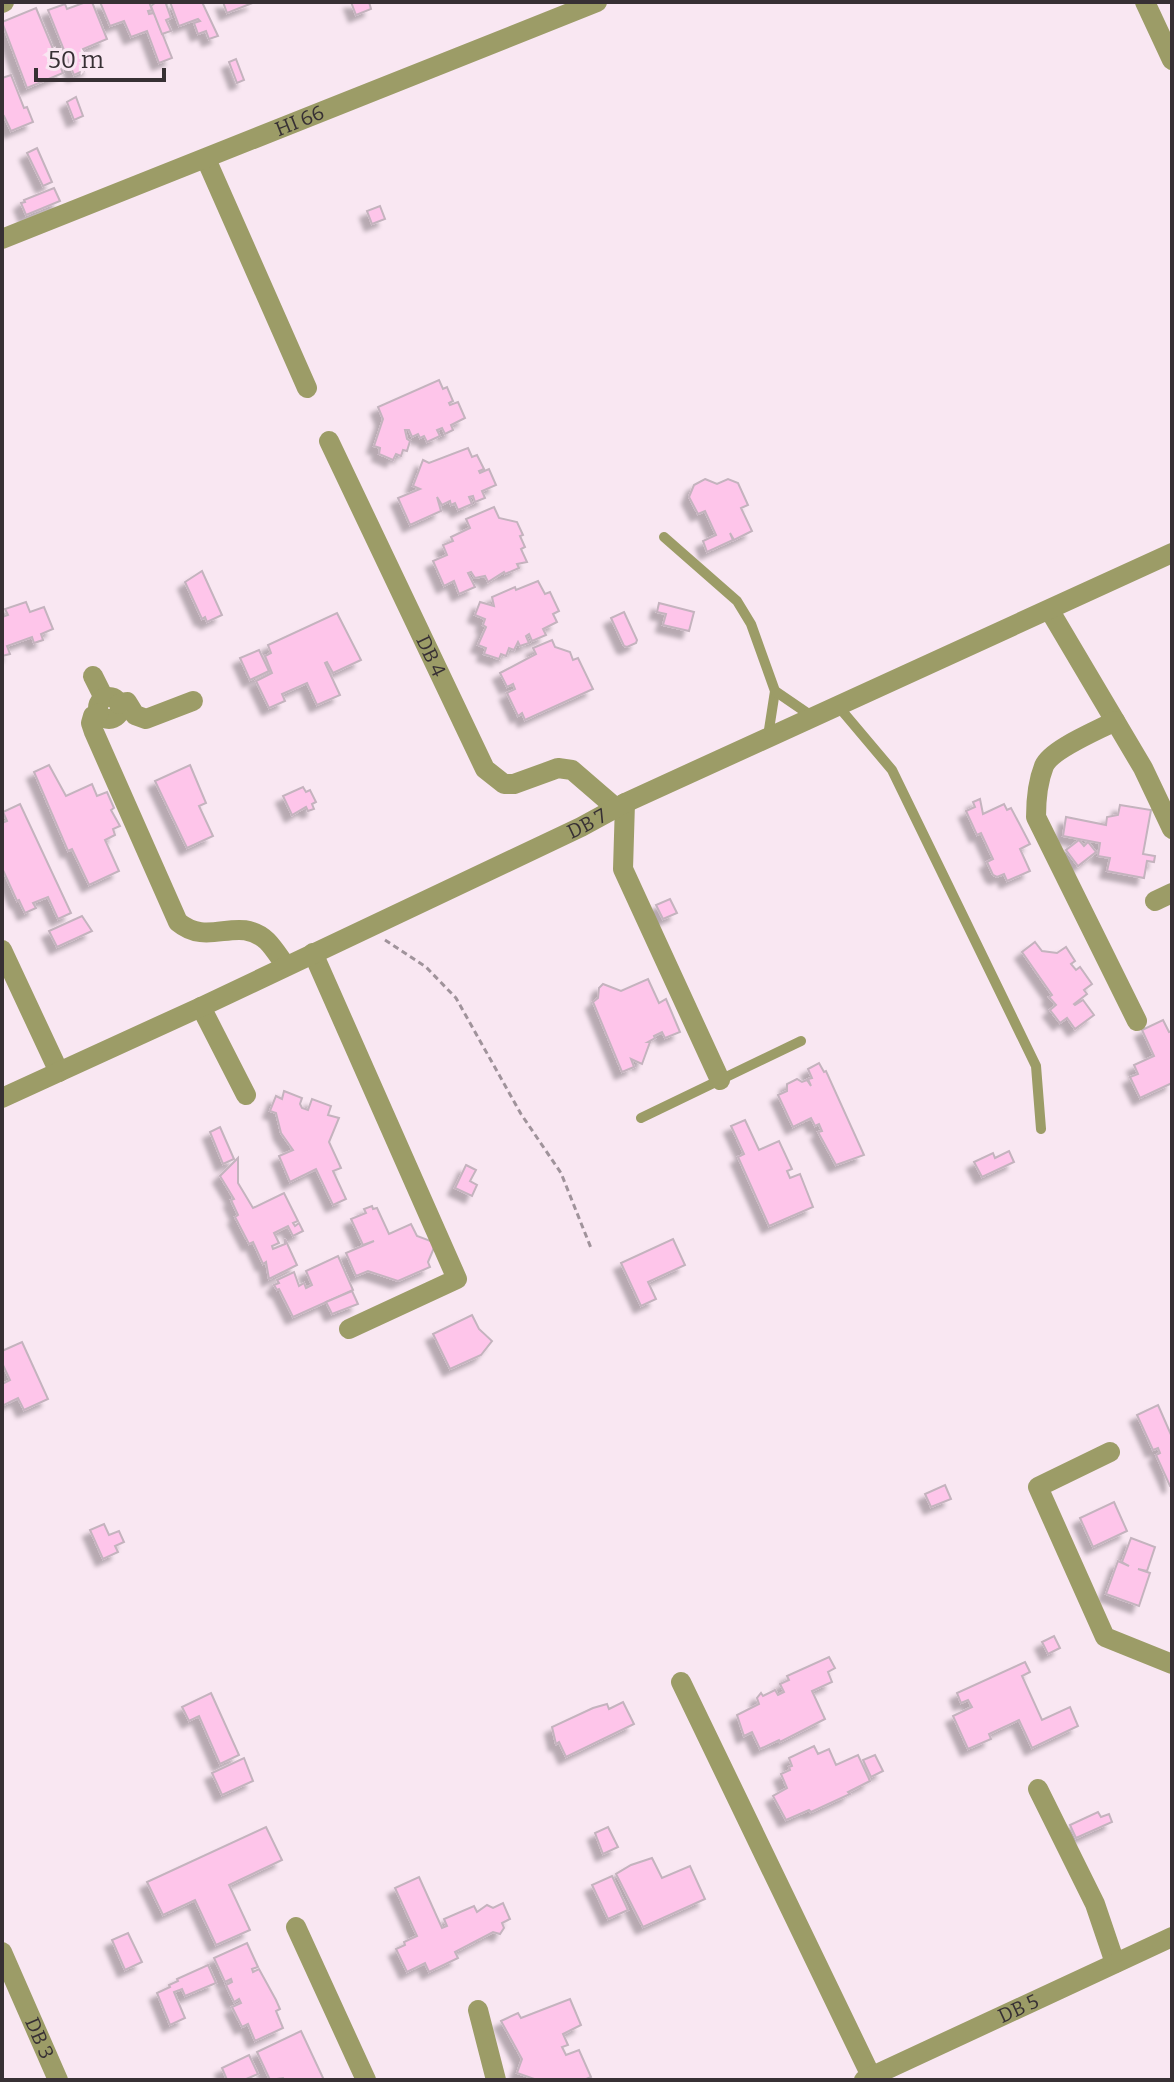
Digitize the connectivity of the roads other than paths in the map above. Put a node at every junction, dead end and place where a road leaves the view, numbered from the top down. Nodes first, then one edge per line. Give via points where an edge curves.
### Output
1 (597, 2) edge
2 (1145, 2) edge
3 (1172, 60) edge
4 (206, 159) junction
5 (2, 239) edge
6 (307, 388) dead end
7 (329, 441) dead end
8 (664, 537) dead end
9 (1172, 553) edge
10 (1050, 611) junction
11 (93, 676) dead end
12 (775, 691) junction
13 (193, 701) dead end
14 (107, 705) junction
15 (838, 706) junction
16 (813, 718) junction
17 (1115, 721) junction
18 (768, 738) junction
19 (585, 783) junction
20 (621, 806) junction
21 (581, 827) junction
22 (1172, 829) edge
23 (2, 950) edge
24 (313, 953) junction
25 (286, 966) junction
26 (201, 1007) junction
27 (1137, 1021) dead end
28 (801, 1041) dead end
29 (59, 1072) junction
30 (720, 1080) junction
31 (246, 1095) dead end
32 (2, 1098) edge
33 (641, 1118) dead end
34 (1041, 1129) dead end
35 (349, 1329) dead end
36 (1110, 1452) dead end
37 (1172, 1664) edge
38 (681, 1682) dead end
39 (1038, 1789) dead end
40 (296, 1927) dead end
41 (1172, 1937) edge
42 (2, 1952) edge
43 (1115, 1963) junction
44 (478, 2010) dead end
45 (868, 2078) edge
46 (58, 2080) edge
47 (366, 2080) edge
48 (496, 2080) edge

1 - 4 street, HI 66
2 - 3 street
4 - 5 street, HI 66
4 - 6 street
7 - 19 street, DB 4 via 485,769 504,784 558,768 572,770
8 - 12 lane via 737,601
9 - 10 street, DB 7
10 - 15 street, DB 7
10 - 17 street
11 - 14 street
12 - 16 lane
12 - 18 lane
13 - 14 street via 146,719 135,715 127,702
14 - 25 street via 91,723 178,922 206,935 230,929 255,934 266,939
15 - 16 street, DB 7
15 - 34 lane via 892,770 1030,1052
16 - 18 street, DB 7
17 - 22 street
17 - 27 street via 1045,764 1036,817
18 - 20 street, DB 7
19 - 20 street, DB 4
19 - 21 street
20 - 21 street, DB 7
20 - 30 street via 623,869
21 - 24 street, DB 7
23 - 29 street
24 - 25 street, DB 7
24 - 35 street via 457,1279
25 - 26 street, DB 7
26 - 29 street, DB 7
26 - 31 street
28 - 30 lane
29 - 32 street, DB 7
30 - 33 lane
36 - 37 street via 1038,1487 1105,1637
38 - 45 street
39 - 43 street via 1095,1904
40 - 47 street
41 - 43 street, DB 5
42 - 46 street, DB 3
43 - 45 street, DB 5
44 - 48 street

